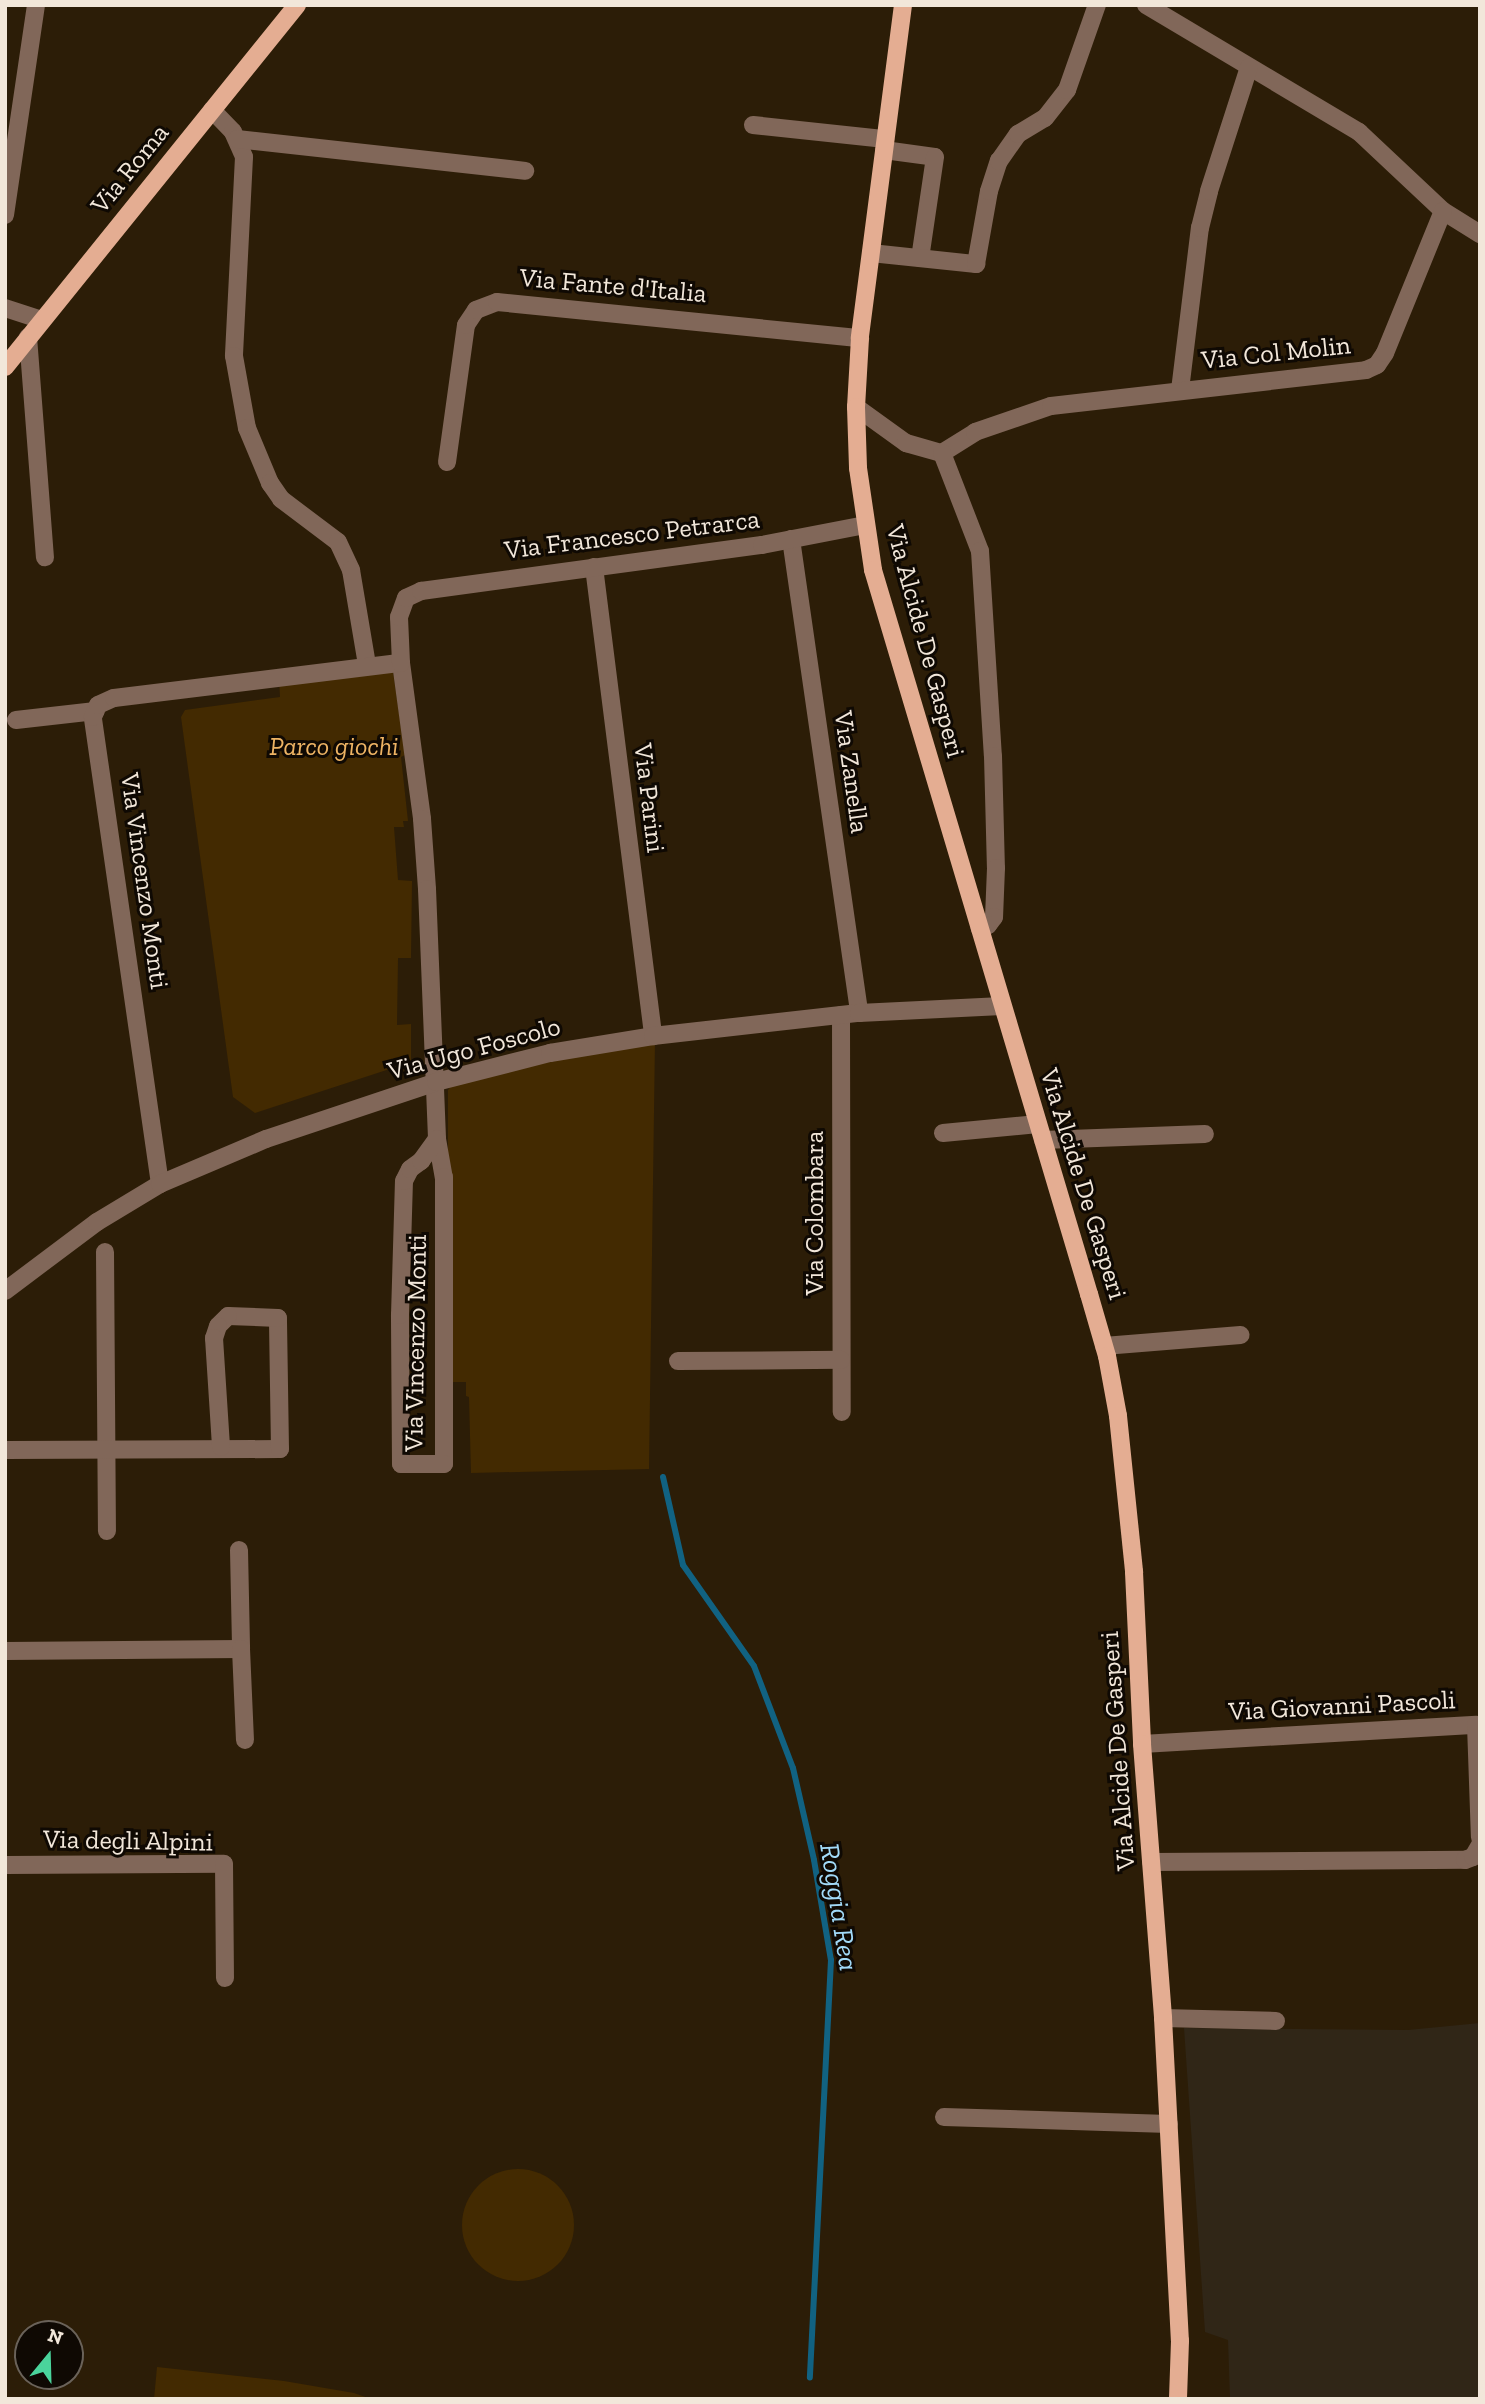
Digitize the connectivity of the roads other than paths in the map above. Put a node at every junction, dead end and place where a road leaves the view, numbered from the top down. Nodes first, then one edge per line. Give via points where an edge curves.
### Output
1 (36, 5) edge
2 (298, 5) edge
3 (903, 5) edge
4 (1097, 5) edge
5 (1146, 5) edge
6 (1249, 67) junction
7 (212, 110) junction
8 (753, 125) dead end
9 (237, 139) junction
10 (884, 144) junction
11 (525, 171) dead end
12 (1443, 211) junction
13 (5, 215) edge
14 (1480, 234) edge
15 (871, 253) junction
16 (920, 258) junction
17 (5, 308) edge
18 (41, 320) junction
19 (28, 337) junction
20 (860, 338) junction
21 (5, 367) edge
22 (1180, 390) junction
23 (856, 407) junction
24 (942, 453) junction
25 (447, 462) dead end
26 (865, 525) junction
27 (791, 539) junction
28 (45, 557) dead end
29 (594, 567) junction
30 (406, 598) joint
31 (401, 663) junction
32 (367, 665) junction
33 (95, 711) junction
34 (16, 720) dead end
35 (980, 928) junction
36 (1002, 1006) junction
37 (850, 1014) junction
38 (653, 1036) junction
39 (436, 1082) junction
40 (1041, 1132) junction
41 (943, 1133) dead end
42 (1205, 1134) dead end
43 (437, 1139) junction
44 (417, 1164) junction
45 (444, 1177) junction
46 (160, 1184) junction
47 (105, 1252) dead end
48 (5, 1291) edge
49 (1241, 1335) dead end
50 (1104, 1346) junction
51 (842, 1360) junction
52 (678, 1361) dead end
53 (842, 1412) dead end
54 (221, 1447) junction
55 (5, 1450) edge
56 (106, 1450) junction
57 (107, 1531) dead end
58 (240, 1550) dead end
59 (241, 1649) junction
60 (5, 1651) edge
61 (245, 1740) dead end
62 (1142, 1744) junction
63 (1480, 1837) edge
64 (1480, 1845) edge
65 (1151, 1862) junction
66 (5, 1866) edge
67 (225, 1978) dead end
68 (1163, 2018) junction
69 (1276, 2021) dead end
70 (944, 2117) dead end
71 (1169, 2124) junction
72 (1178, 2399) edge

1 - 13 street
2 - 7 main road, Via Roma
3 - 10 main road, Via Alcide De Gasperi
4 - 16 street via 1067,90 1045,118 1018,134 999,161 976,264
5 - 6 street
6 - 12 street via 1359,132
6 - 22 street, Via Col Molin via 1200,228
7 - 9 street
7 - 18 main road, Via Roma
8 - 10 street
9 - 11 street
9 - 32 street via 244,157 234,356 247,428 281,499 338,542 351,570
10 - 15 main road, Via Alcide De Gasperi
10 - 16 street via 934,157
12 - 14 street
12 - 22 street, Via Col Molin via 1377,365 1340,374
15 - 16 street
15 - 20 main road, Via Alcide De Gasperi
17 - 18 street
18 - 19 main road, Via Roma
19 - 21 main road, Via Roma
19 - 28 street
20 - 23 main road, Via Alcide De Gasperi
20 - 25 street, Via Fante d'Italia via 497,302 476,310 466,325
22 - 24 street, Via Col Molin via 1051,407 993,425
23 - 24 street via 906,443
23 - 26 main road, Via Alcide De Gasperi
24 - 35 street via 980,551 996,868 994,917
26 - 27 street, Via Francesco Petrarca
26 - 35 main road, Via Alcide De Gasperi via 877,582
27 - 29 street, Via Francesco Petrarca
27 - 37 street, Via Zanella
29 - 30 street, Via Francesco Petrarca via 444,586
29 - 38 street, Via Parini
30 - 31 street, Via Vincenzo Monti via 400,617
31 - 32 street
31 - 39 street, Via Vincenzo Monti via 422,819
32 - 33 street via 114,698
33 - 34 street
33 - 46 street, Via Vincenzo Monti
35 - 36 main road, Via Alcide De Gasperi
36 - 37 street, Via Ugo Foscolo
36 - 40 main road, Via Alcide De Gasperi
37 - 38 street, Via Ugo Foscolo
37 - 51 street, Via Colombara
38 - 39 street, Via Ugo Foscolo via 550,1053
39 - 43 street, Via Vincenzo Monti
39 - 46 street, Via Ugo Foscolo via 266,1139
40 - 41 street
40 - 42 street
40 - 50 main road, Via Alcide De Gasperi
43 - 44 street, Via Vincenzo Monti
43 - 45 street, Via Vincenzo Monti
44 - 45 street via 438,1170
44 - 45 street, Via Vincenzo Monti via 404,1181 401,1464 444,1464
46 - 48 street, Via Ugo Foscolo via 97,1223
47 - 56 street
49 - 50 street
50 - 62 main road, Via Alcide De Gasperi via 1118,1416 1131,1546
51 - 52 street
51 - 53 street, Via Colombara
54 - 54 street via 280,1449 278,1318 228,1316 218,1326 214,1338
54 - 56 street
55 - 56 street
56 - 57 street
58 - 59 street
59 - 60 street
59 - 61 street
62 - 63 street, Via Giovanni Pascoli via 1476,1725
62 - 65 main road, Via Alcide De Gasperi
64 - 65 street via 1473,1857 1465,1860
65 - 68 main road, Via Alcide De Gasperi
66 - 67 street, Via degli Alpini via 224,1864
68 - 69 street
68 - 71 main road, Via Alcide De Gasperi
70 - 71 street
71 - 72 main road, Via Alcide De Gasperi via 1180,2341

